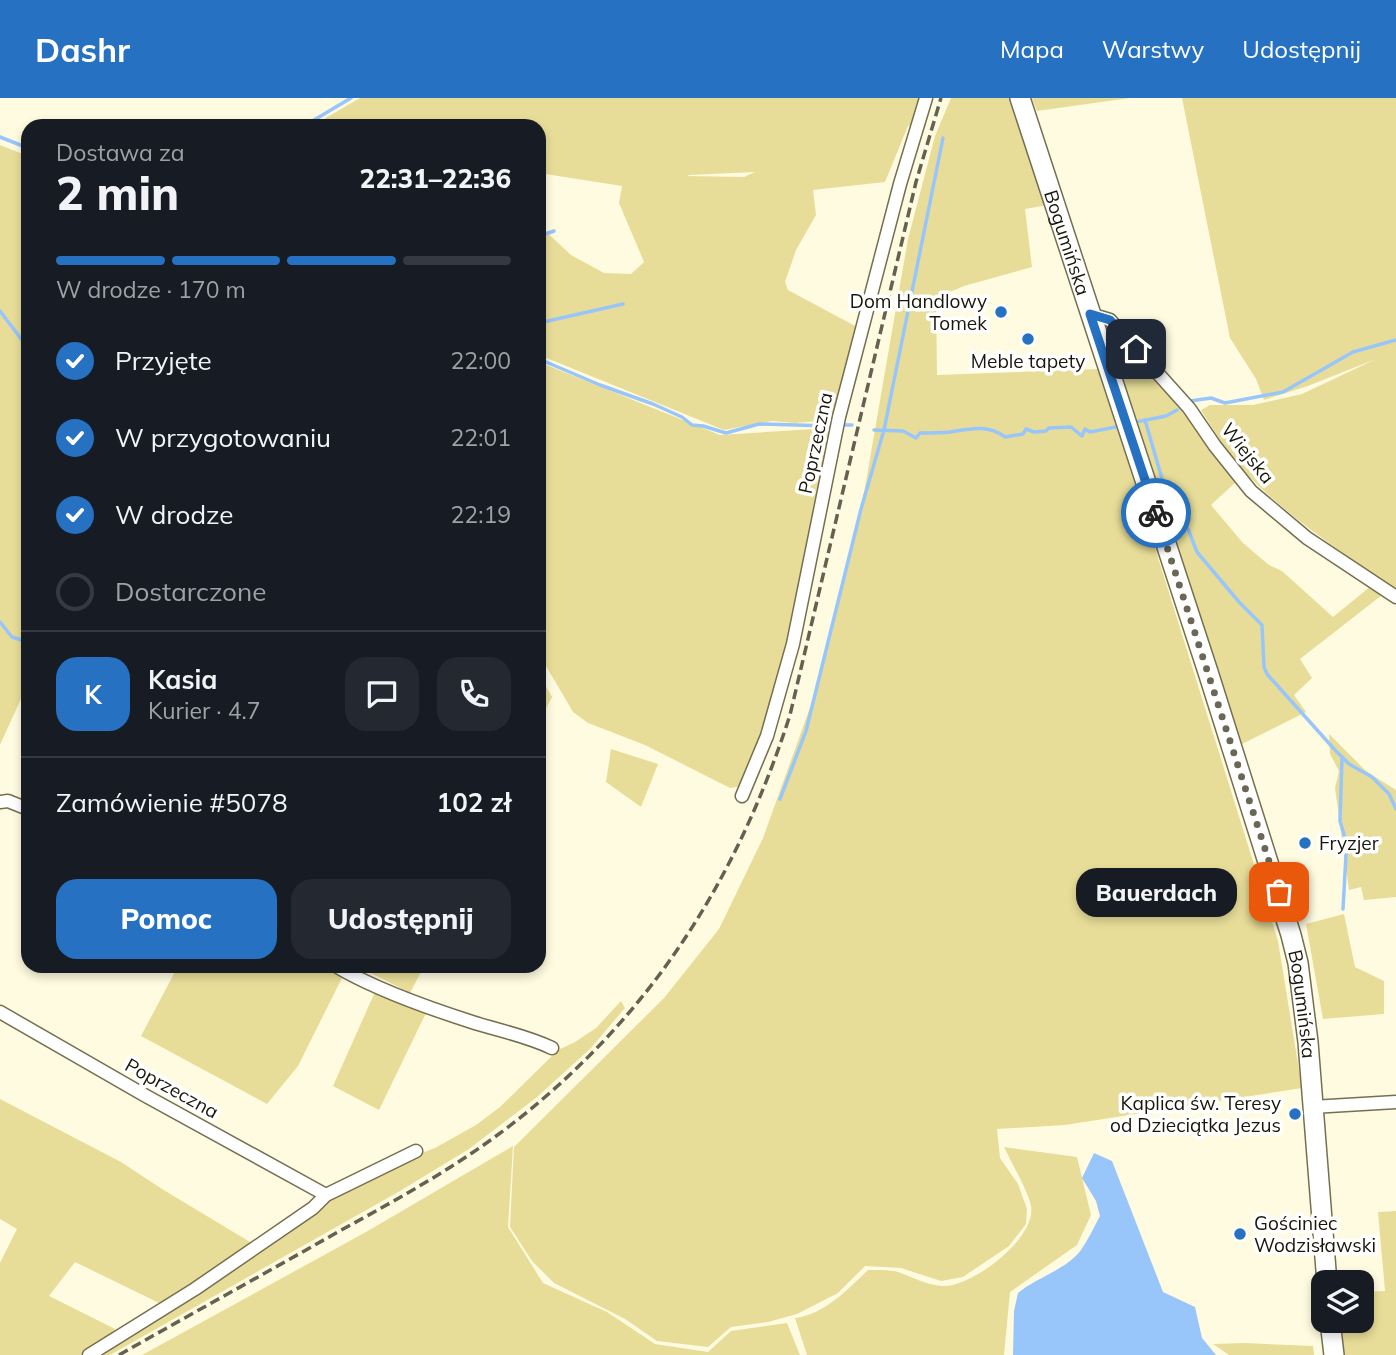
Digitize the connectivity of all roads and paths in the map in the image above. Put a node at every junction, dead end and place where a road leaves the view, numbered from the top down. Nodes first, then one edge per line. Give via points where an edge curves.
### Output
1 (926, 98) edge
2 (1020, 98) edge
3 (1090, 314) junction
4 (1396, 597) edge
5 (742, 796) dead end
6 (0, 803) edge
7 (21, 807) edge
8 (348, 973) edge
9 (0, 1012) edge
10 (552, 1048) dead end
11 (1396, 1102) edge
12 (1311, 1107) junction
13 (416, 1151) dead end
14 (326, 1195) junction
15 (1326, 1270) edge
16 (1331, 1333) edge
17 (89, 1355) edge
18 (1334, 1355) edge

1 - 5 street, Poprzeczna via 839,417 793,644 767,736
2 - 3 main road, Bogumińska
3 - 4 street, Wiejska via 1110,320 1189,408 1251,491 1307,538
3 - 12 main road, Bogumińska via 1291,935 1303,998
6 - 7 street
8 - 10 street via 473,1023
9 - 14 street, Poprzeczna
11 - 12 street
12 - 15 main road, Bogumińska
13 - 14 street
14 - 17 street via 195,1289
16 - 18 main road

